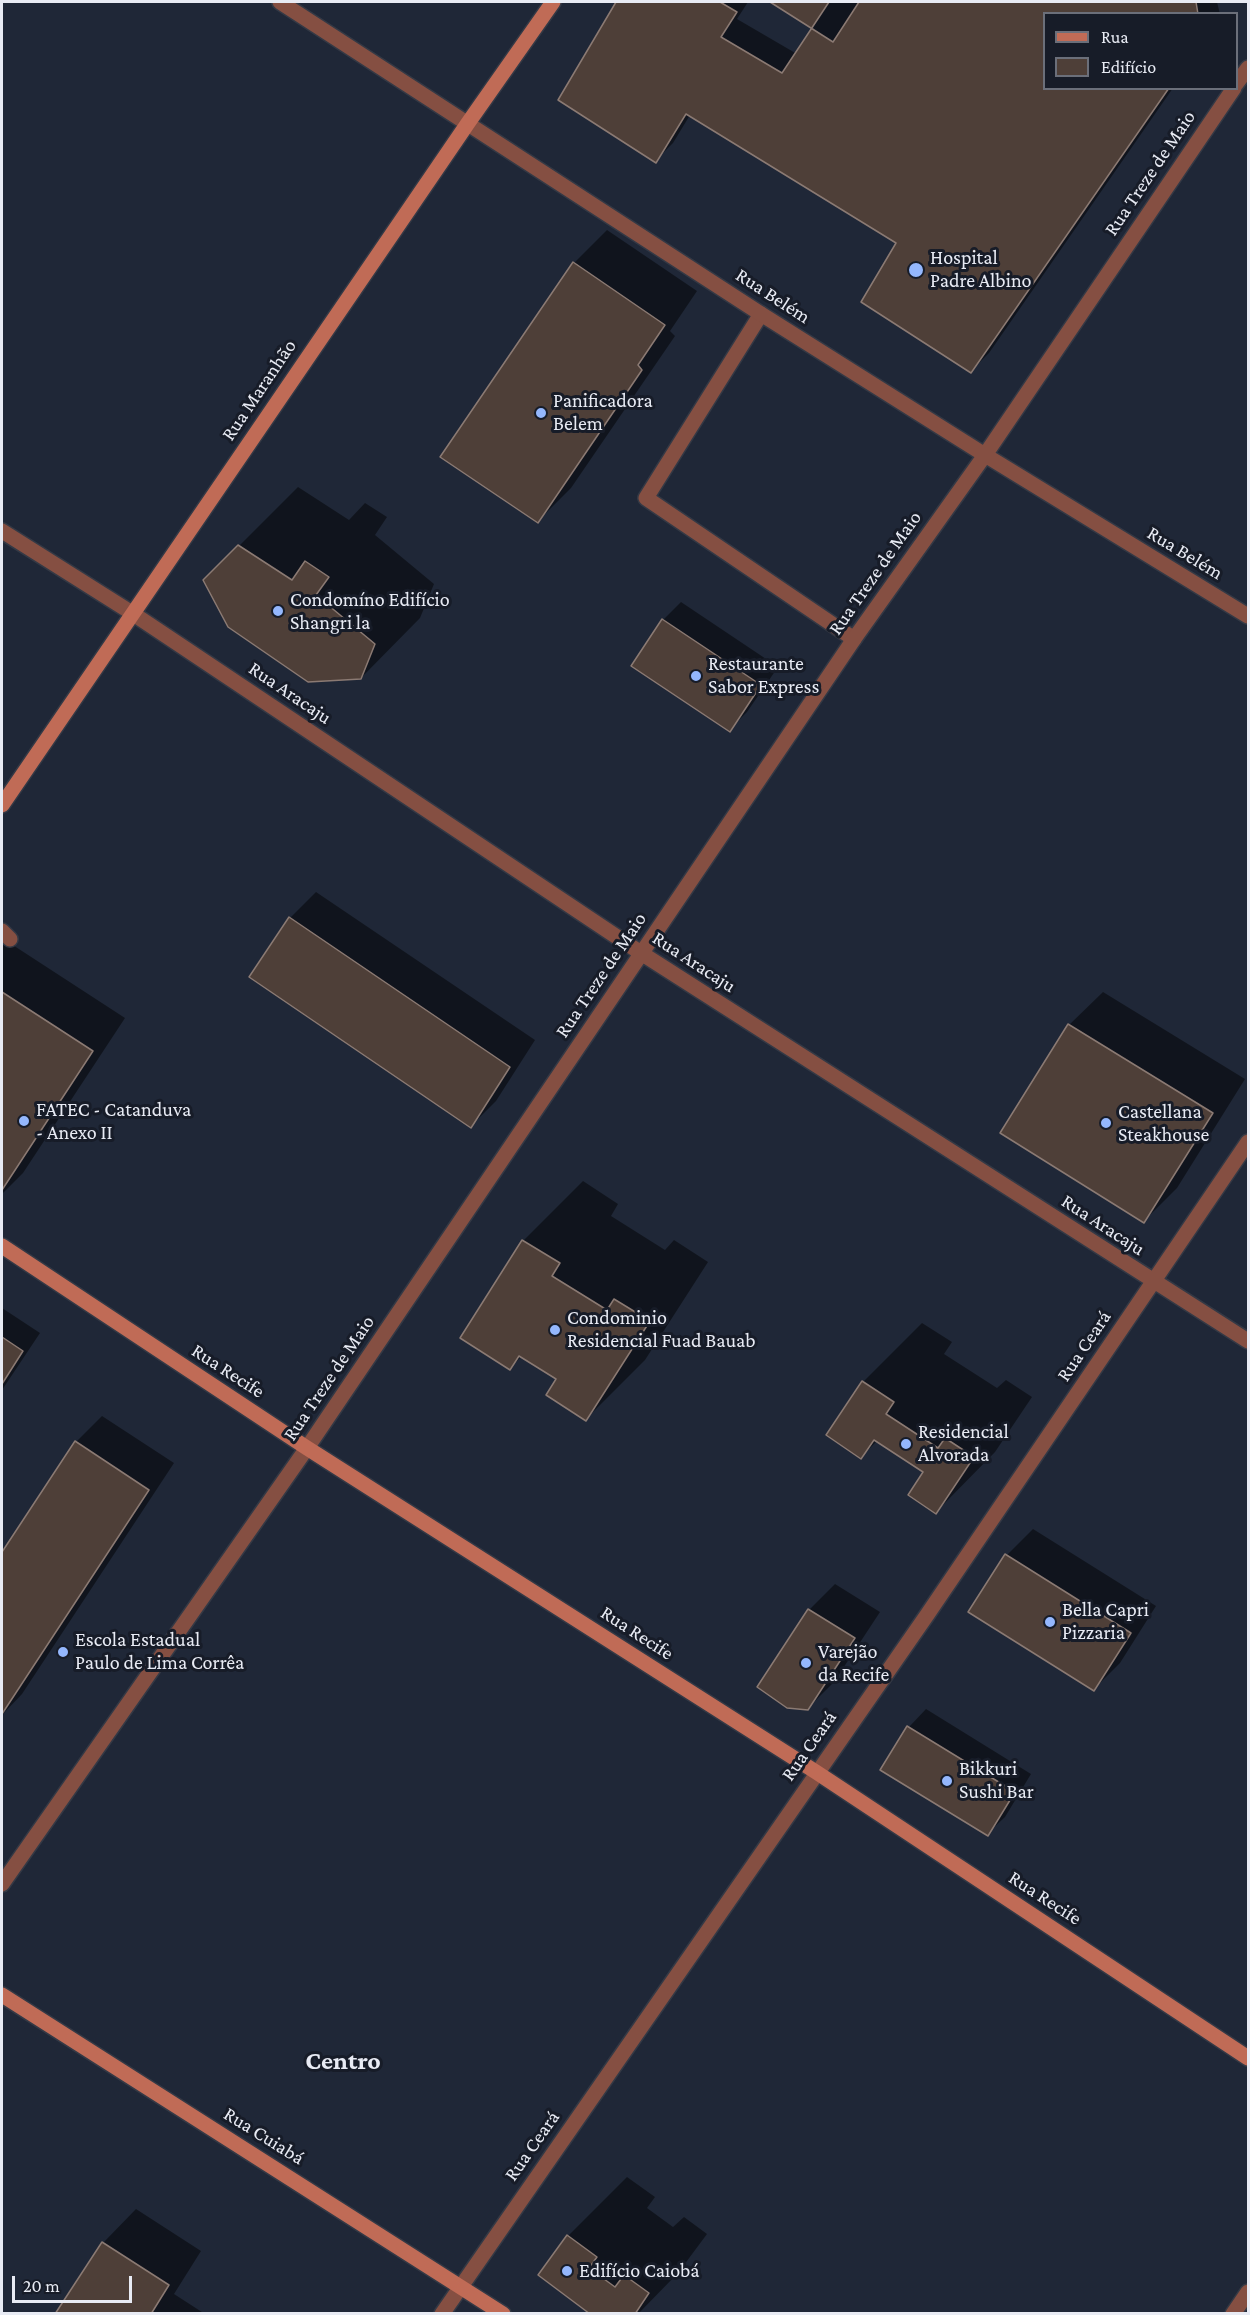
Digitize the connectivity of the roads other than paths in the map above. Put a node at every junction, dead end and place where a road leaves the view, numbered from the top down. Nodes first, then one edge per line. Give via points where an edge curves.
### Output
1 (280, 2) edge
2 (554, 2) edge
3 (1248, 68) edge
4 (1238, 81) edge
5 (1233, 90) edge
6 (468, 123) junction
7 (761, 314) junction
8 (985, 455) junction
9 (2, 531) edge
10 (132, 613) junction
11 (1248, 616) edge
12 (854, 639) junction
13 (2, 805) edge
14 (640, 953) junction
15 (1248, 1142) edge
16 (2, 1246) edge
17 (1153, 1281) junction
18 (1248, 1341) edge
19 (307, 1448) junction
20 (816, 1772) junction
21 (2, 1884) edge
22 (2, 1995) edge
23 (1248, 2058) edge
24 (461, 2285) junction
25 (1248, 2292) edge
26 (442, 2313) edge
27 (503, 2313) edge
28 (1233, 2313) edge

1 - 6 street, Rua Belém
2 - 6 main road, Rua Maranhão
3 - 4 street
5 - 8 street, Rua Treze de Maio
6 - 7 street, Rua Belém
6 - 10 main road, Rua Maranhão
7 - 8 street, Rua Belém
7 - 12 street via 646,498
8 - 11 street, Rua Belém
8 - 12 street, Rua Treze de Maio
9 - 10 street, Rua Aracaju
10 - 13 main road, Rua Maranhão
10 - 14 street, Rua Aracaju
12 - 14 street, Rua Treze de Maio
14 - 17 street, Rua Aracaju
14 - 19 street, Rua Treze de Maio
15 - 17 street, Rua Ceará
16 - 19 main road, Rua Recife
17 - 18 street, Rua Aracaju
17 - 20 street, Rua Ceará
19 - 20 main road, Rua Recife
19 - 21 street, Rua Treze de Maio
20 - 23 main road, Rua Recife
20 - 24 street, Rua Ceará
22 - 24 main road, Rua Cuiabá
24 - 26 street, Rua Ceará
24 - 27 main road, Rua Cuiabá
25 - 28 street

